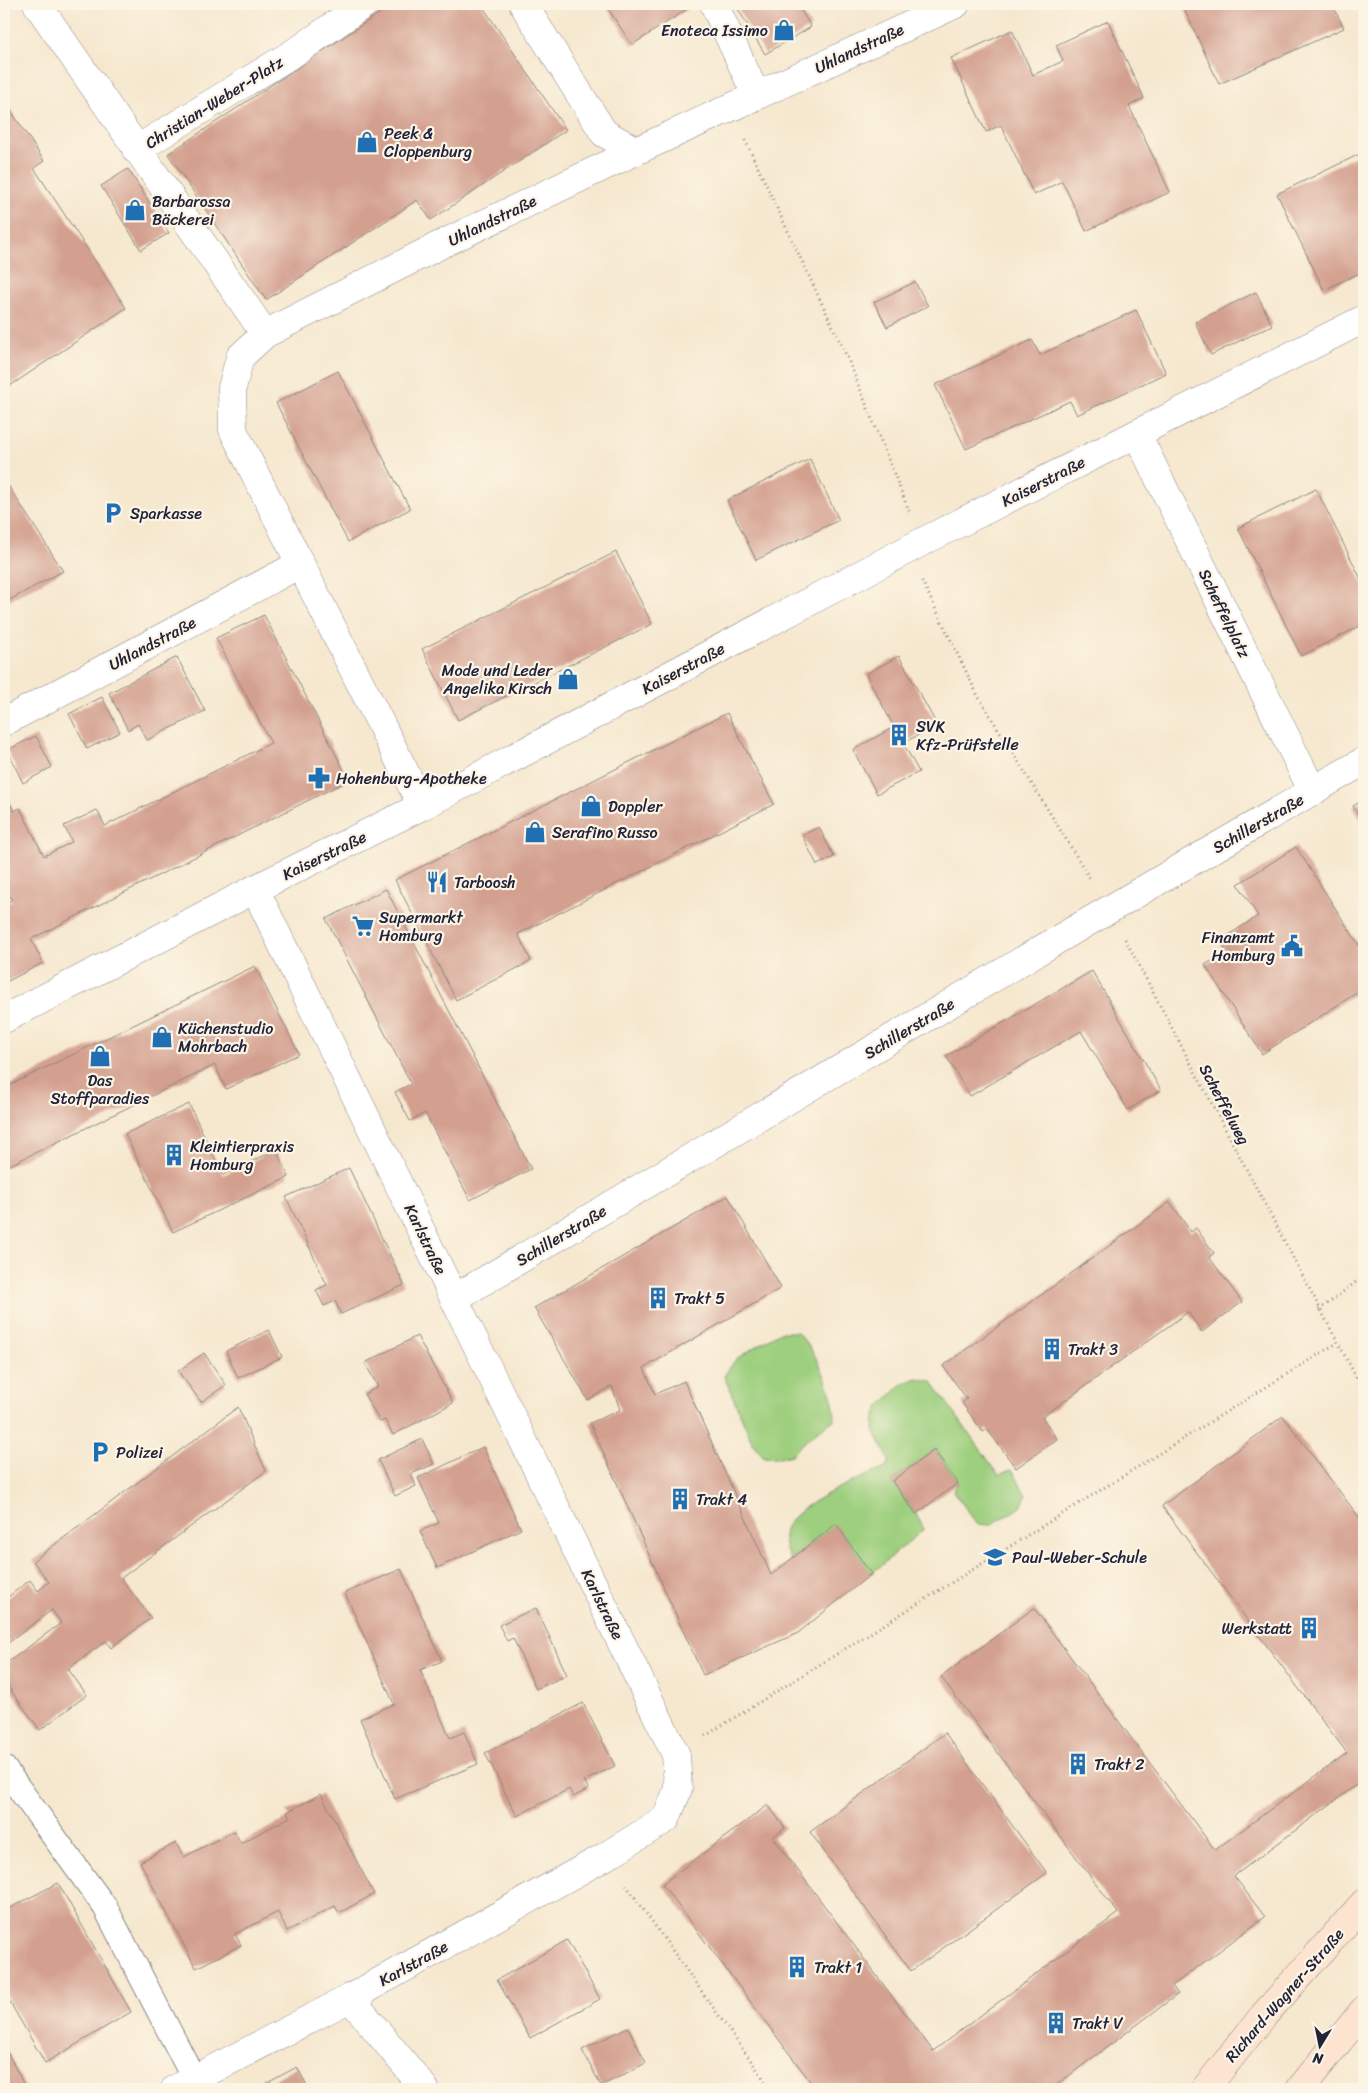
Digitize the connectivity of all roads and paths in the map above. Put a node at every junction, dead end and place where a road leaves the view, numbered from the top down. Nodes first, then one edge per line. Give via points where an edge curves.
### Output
1 (37, 4) edge
2 (364, 4) edge
3 (523, 4) edge
4 (714, 4) edge
5 (956, 4) edge
6 (756, 95) junction
7 (730, 107) junction
8 (136, 150) junction
9 (636, 151) junction
10 (1364, 319) edge
11 (264, 334) junction
12 (1137, 434) junction
13 (914, 546) junction
14 (300, 564) junction
15 (4, 722) edge
16 (1364, 761) edge
17 (1312, 792) junction
18 (422, 806) junction
19 (255, 890) junction
20 (1109, 909) junction
21 (4, 1019) edge
22 (1364, 1276) edge
23 (455, 1298) junction
24 (1319, 1310) junction
25 (1337, 1343) junction
26 (1364, 1392) edge
27 (676, 1755) junction
28 (4, 1768) edge
29 (606, 1856) junction
30 (1364, 1903) edge
31 (350, 1998) junction
32 (1364, 2010) edge
33 (185, 2084) edge
34 (425, 2089) edge
35 (771, 2089) edge
36 (1205, 2089) edge
37 (1300, 2089) edge

1 - 8 street, Christian-Weber-Platz
2 - 8 street, Christian-Weber-Platz via 303,47
3 - 9 street via 604,133
4 - 6 street
5 - 6 street, Uhlandstraße
6 - 7 street, Uhlandstraße
7 - 9 street, Uhlandstraße
7 - 13 path, Scheffelweg via 848,359
8 - 11 street
9 - 11 street, Uhlandstraße
10 - 12 street, Kaiserstraße
11 - 14 street, Uhlandstraße via 240,357 232,388 233,430
12 - 13 street, Kaiserstraße
12 - 17 street, Scheffelplatz
13 - 18 street, Kaiserstraße
13 - 20 path, Scheffelweg via 978,696
14 - 15 street, Uhlandstraße
14 - 18 street, Uhlandstraße
16 - 17 street, Schillerstraße
17 - 20 street, Schillerstraße
18 - 19 street, Kaiserstraße
19 - 21 street, Kaiserstraße
19 - 23 street, Karlstraße
20 - 23 street, Schillerstraße
20 - 24 path, Scheffelweg
22 - 24 path
23 - 27 street, Karlstraße
24 - 25 path, Scheffelweg
25 - 26 path, Scheffelweg
25 - 27 path
27 - 29 street, Karlstraße via 678,1789 666,1819
28 - 33 lane via 104,1907
29 - 31 street, Karlstraße
29 - 35 path
30 - 36 main road, Richard-Wagner-Straße via 1264,2015
31 - 33 street, Karlstraße
31 - 34 street
32 - 37 main road

